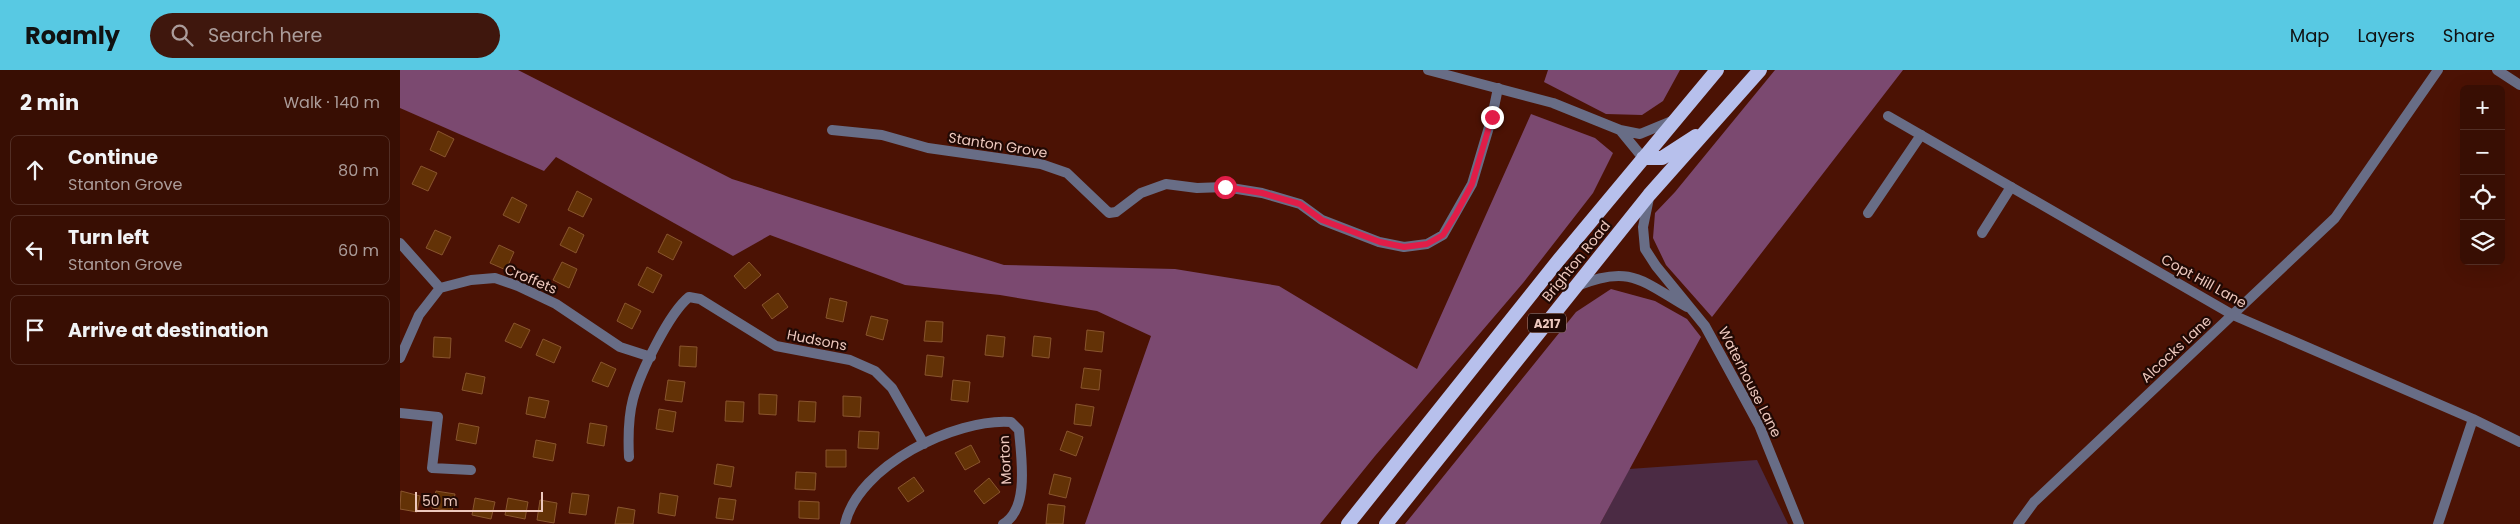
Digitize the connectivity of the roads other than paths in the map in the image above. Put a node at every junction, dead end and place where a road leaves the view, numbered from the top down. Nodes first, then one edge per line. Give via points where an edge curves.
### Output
1 (1428, 70) edge
2 (1716, 70) edge
3 (1760, 70) edge
4 (2438, 70) edge
5 (2496, 70) edge
6 (2520, 85) edge
7 (1498, 88) junction
8 (1888, 116) dead end
9 (1680, 117) junction
10 (1711, 126) junction
11 (832, 130) dead end
12 (1620, 130) junction
13 (1921, 135) junction
14 (1643, 158) junction
15 (2011, 187) junction
16 (1650, 195) junction
17 (1868, 213) dead end
18 (1982, 233) dead end
19 (400, 243) edge
20 (1576, 287) junction
21 (440, 288) junction
22 (1694, 311) junction
23 (2233, 315) junction
24 (651, 357) junction
25 (400, 358) edge
26 (400, 413) edge
27 (2473, 419) junction
28 (2520, 442) edge
29 (924, 444) junction
30 (629, 457) dead end
31 (471, 470) dead end
32 (845, 524) edge
33 (1003, 524) edge
34 (1348, 524) edge
35 (1386, 524) edge
36 (1799, 524) edge
37 (2018, 524) edge
38 (2438, 524) edge

1 - 7 street
2 - 9 highway, Brighton Road / A217
3 - 10 highway, Brighton Road / A217
4 - 23 street, Alcocks Lane via 2335,218
5 - 6 street
7 - 11 street, Stanton Grove via 1472,184 1443,235 1427,244 1404,247 1380,242 1322,220 1300,204 1225,187 1166,184 1141,193 1116,212 1109,213 1067,173 1041,164 928,148 882,135
7 - 12 street via 1553,104
8 - 13 street, Copt Hill Lane
9 - 12 street via 1640,134
9 - 14 highway, Brighton Road / A217
10 - 14 highway via 1662,158
10 - 16 highway, Brighton Road / A217
12 - 14 street
13 - 15 street, Copt Hill Lane
13 - 17 street
14 - 34 highway, Brighton Road / A217
15 - 18 street
15 - 23 street, Copt Hill Lane
16 - 20 highway, Brighton Road / A217
16 - 22 street, Waterhouse Lane via 1643,226 1645,249
19 - 21 street
20 - 22 street, Waterhouse Lane via 1606,276 1629,275
20 - 35 highway, Brighton Road / A217
21 - 24 street, Croffets via 470,280 496,278 556,304 620,346
21 - 25 street via 419,315
22 - 36 street, Waterhouse Lane via 1760,424
23 - 27 street, Copt Hill Lane
23 - 37 street, Alcocks Lane via 2034,502
24 - 29 street, Hudsons via 679,304 689,297 700,299 776,346 850,360 875,370 892,388
24 - 30 street, Hudsons via 634,398 628,430
26 - 31 street via 438,417 432,468
27 - 28 street, Copt Hill Lane
27 - 38 street
29 - 32 street via 876,473 848,509
29 - 33 street, Morton via 968,427 1012,422 1019,430 1022,483 1016,512

